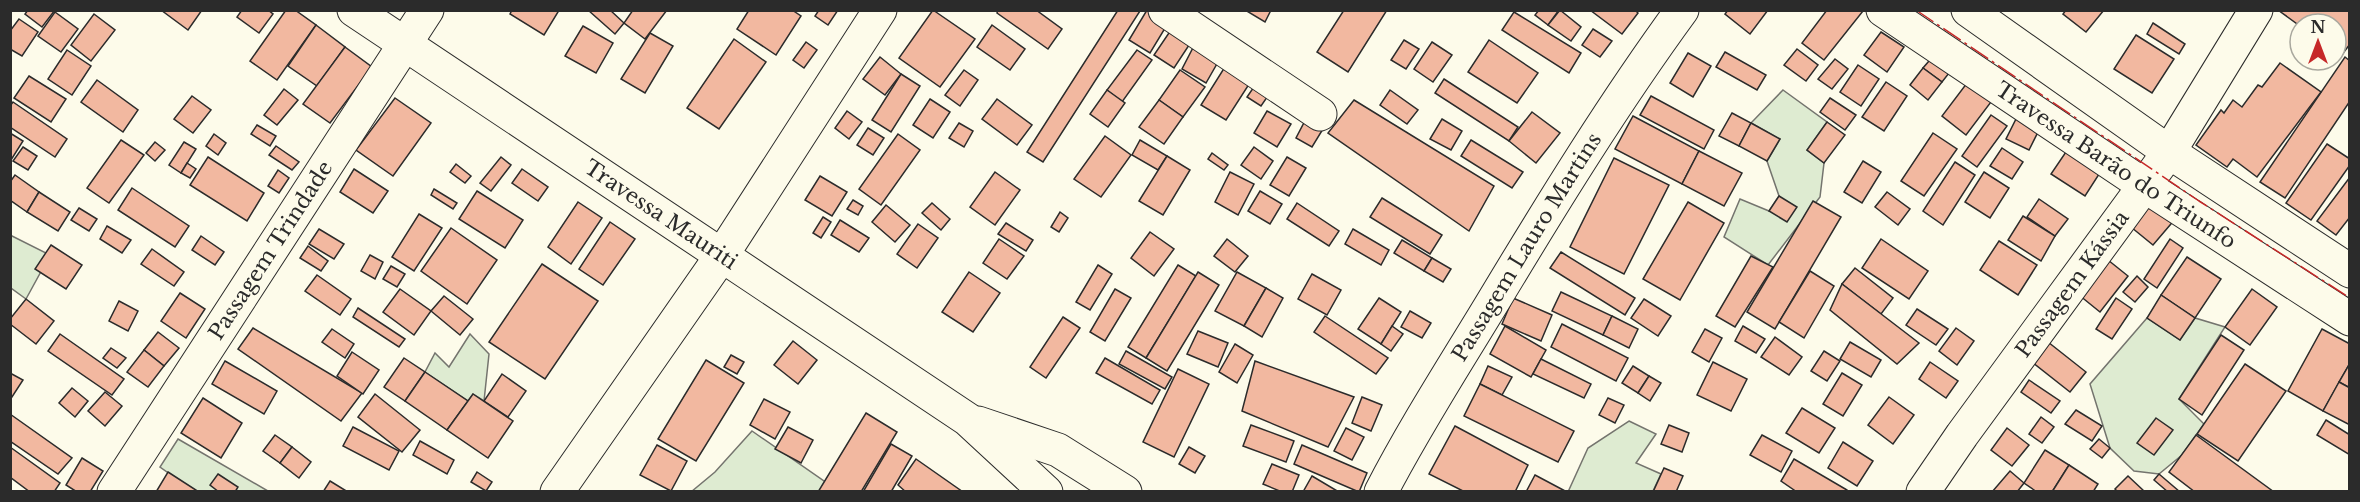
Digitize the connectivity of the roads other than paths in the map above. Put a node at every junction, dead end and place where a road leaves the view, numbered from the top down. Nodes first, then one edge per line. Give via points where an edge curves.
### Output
1 (354, 10) edge
2 (427, 10) edge
3 (880, 10) edge
4 (1165, 10) edge
5 (1682, 10) edge
6 (1883, 10) edge
7 (1968, 10) edge
8 (2256, 10) edge
9 (405, 45) junction
10 (1320, 114) dead end
11 (2169, 152) junction
12 (2145, 186) junction
13 (722, 255) junction
14 (2349, 271) edge
15 (2349, 319) edge
16 (967, 419) junction
17 (114, 492) edge
18 (557, 492) edge
19 (1046, 492) edge
20 (1125, 492) edge
21 (1381, 492) edge
22 (1923, 492) edge

1 - 9 street, Travessa Mauriti
2 - 9 street, Passagem Trindade
3 - 13 street
4 - 10 street
5 - 21 street, Passagem Lauro Martins via 1646,59 1529,242
6 - 12 street, Travessa Barão do Triunfo
7 - 11 street, Travessa Barão do Triunfo
8 - 11 street, Passagem Kássia
9 - 13 street, Travessa Mauriti
9 - 17 street, Passagem Trindade
11 - 12 street, Passagem Kássia
11 - 14 street, Travessa Barão do Triunfo
12 - 15 street, Travessa Barão do Triunfo
12 - 22 street, Passagem Kássia
13 - 16 street, Travessa Mauriti
13 - 18 street
16 - 19 street, Travessa Mauriti
16 - 20 street, Travessa Mauriti via 1058,450

